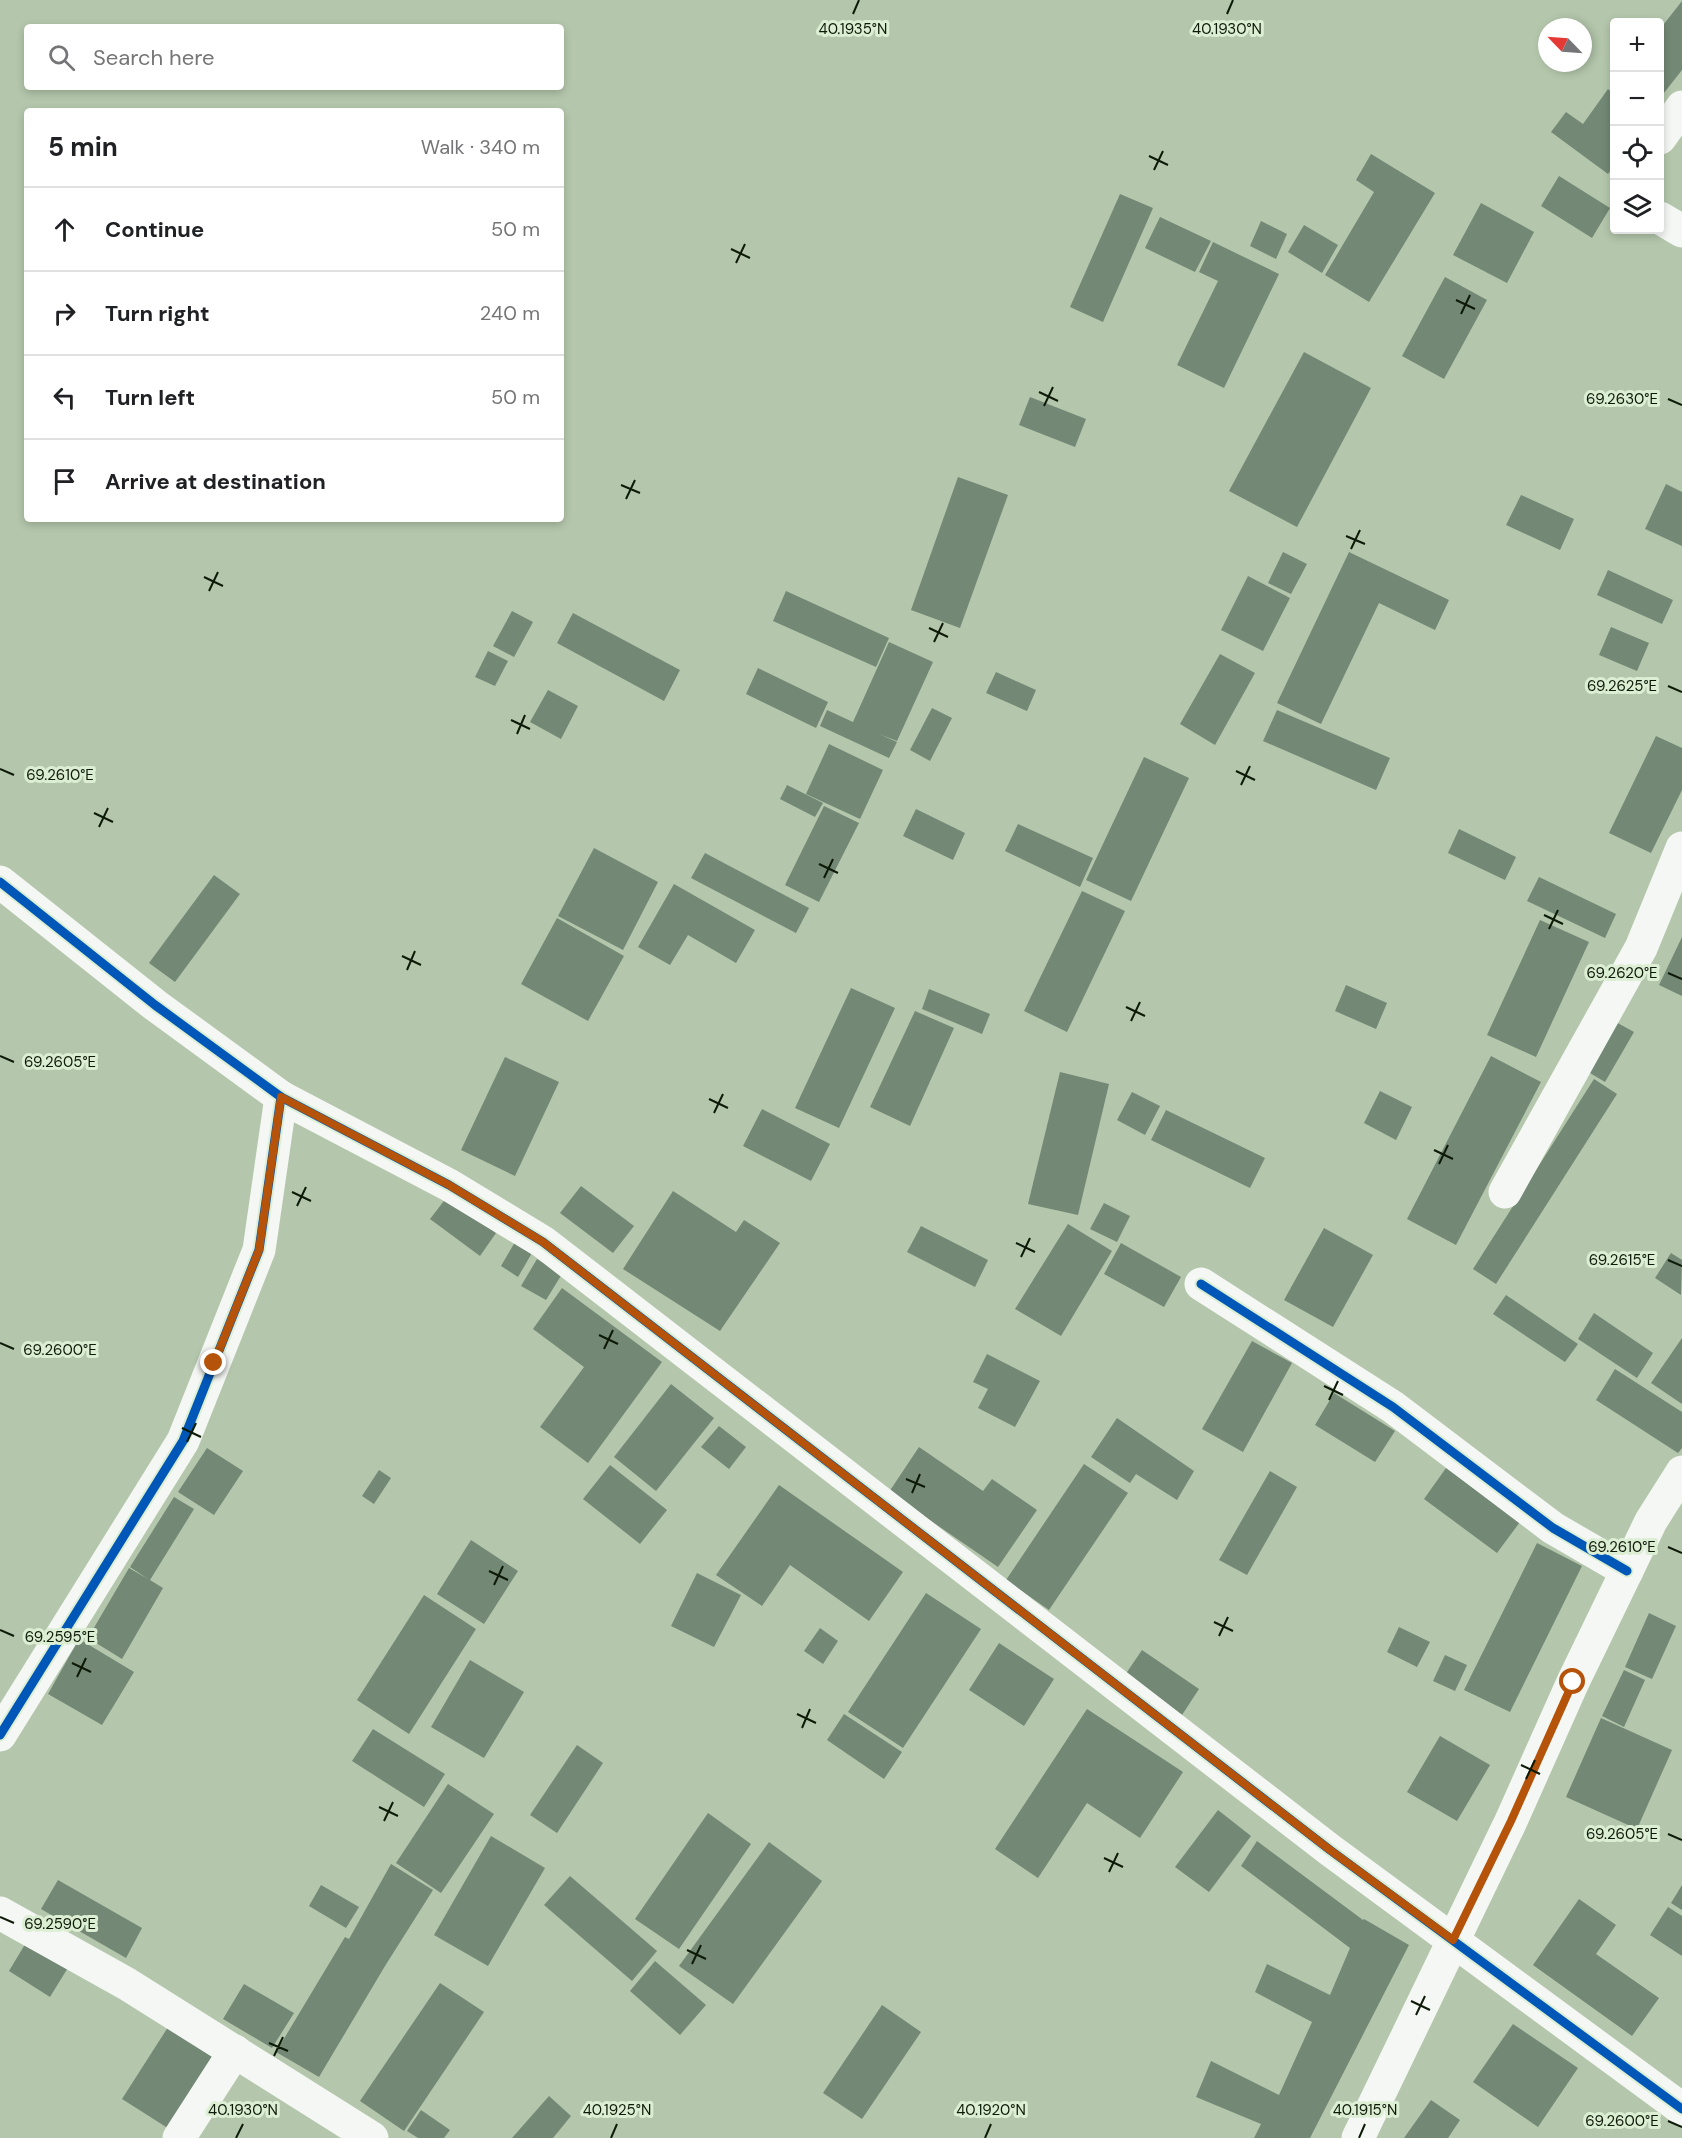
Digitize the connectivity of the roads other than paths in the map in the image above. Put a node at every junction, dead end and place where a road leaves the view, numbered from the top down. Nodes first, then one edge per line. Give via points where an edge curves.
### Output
1 (1682, 107) edge
2 (1664, 131) edge
3 (1664, 221) edge
4 (1682, 231) edge
5 (1682, 848) edge
6 (0, 882) edge
7 (281, 1097) junction
8 (1505, 1192) dead end
9 (1201, 1284) dead end
10 (1682, 1472) edge
11 (1627, 1571) junction
12 (0, 1735) edge
13 (0, 1913) edge
14 (1453, 1940) junction
15 (235, 2051) junction
16 (1682, 2109) edge
17 (179, 2138) edge
18 (372, 2138) edge
19 (1358, 2138) edge

1 - 2 street
3 - 4 street
5 - 8 street via 1641,948
6 - 7 street via 155,1005
7 - 12 street via 259,1250 183,1441
7 - 14 street via 449,1185 543,1242 1330,1850
9 - 11 street via 1393,1407 1553,1528
10 - 11 street
11 - 14 street
13 - 15 street via 127,1984
14 - 16 street
14 - 19 street
15 - 17 street
15 - 18 street

